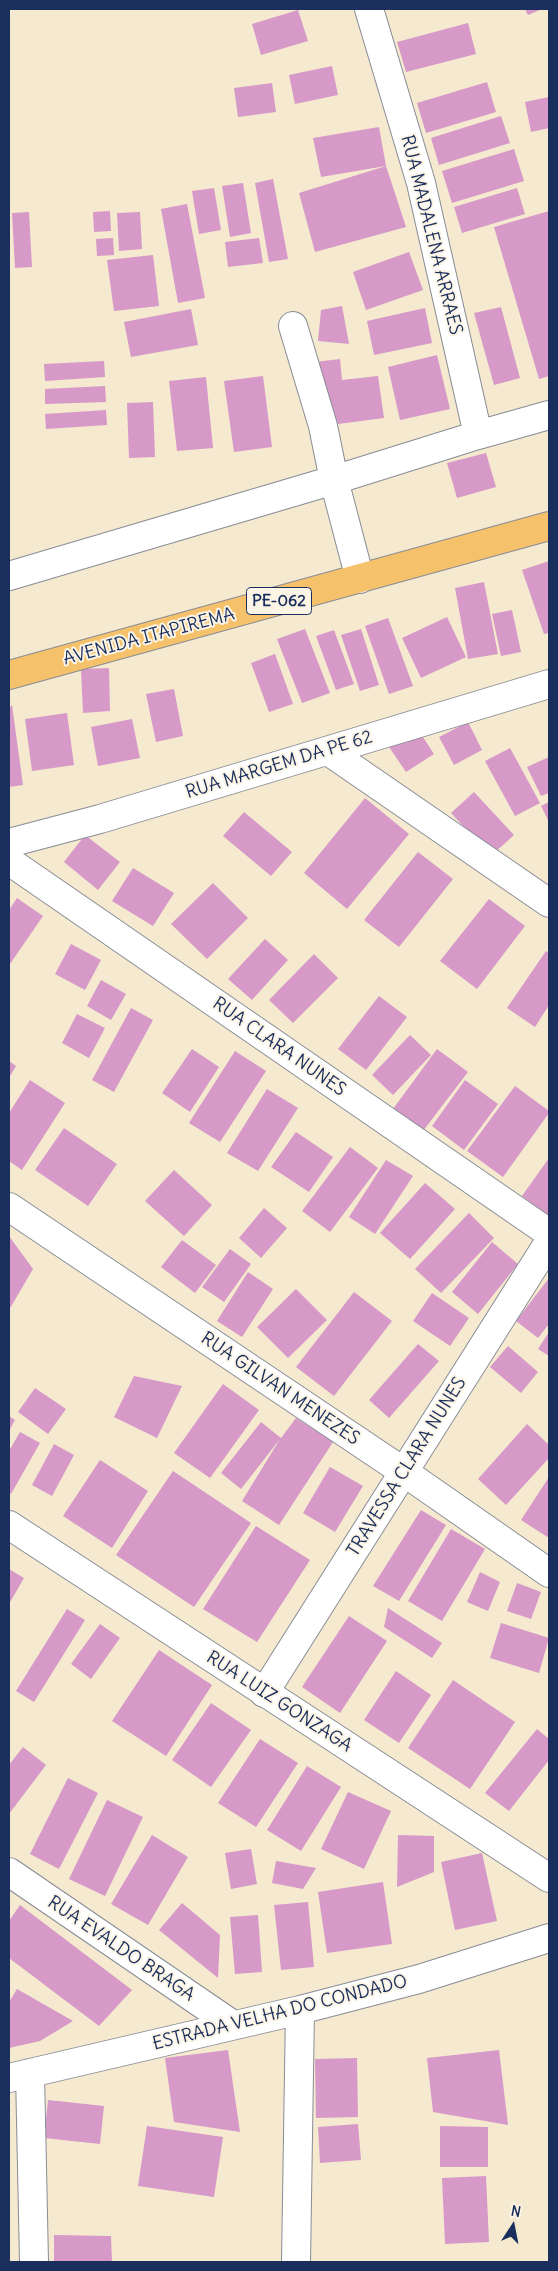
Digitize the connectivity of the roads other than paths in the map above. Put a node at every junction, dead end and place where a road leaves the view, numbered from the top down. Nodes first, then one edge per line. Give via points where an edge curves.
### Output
1 (368, 9) edge
2 (294, 326) dead end
3 (549, 416) edge
4 (478, 435) junction
5 (334, 480) junction
6 (549, 526) edge
7 (9, 576) edge
8 (360, 579) junction
9 (9, 675) edge
10 (549, 684) edge
11 (328, 751) junction
12 (9, 843) edge
13 (9, 861) edge
14 (549, 903) edge
15 (9, 1206) edge
16 (549, 1233) edge
17 (549, 1242) edge
18 (404, 1472) junction
19 (9, 1525) edge
20 (549, 1573) edge
21 (264, 1693) junction
22 (9, 1872) edge
23 (549, 1878) edge
24 (549, 1938) edge
25 (300, 2010) junction
26 (233, 2025) junction
27 (19, 2076) edge
28 (34, 2262) edge
29 (296, 2262) edge

1 - 4 street, RUA MADALENA ARRAES via 421,183
2 - 5 street via 323,426
3 - 4 street
4 - 5 street
5 - 7 street
5 - 8 street
6 - 8 main road, AVENIDA ITAPIREMA / PE-062
8 - 9 main road, AVENIDA ITAPIREMA / PE-062
10 - 11 street, RUA MARGEM DA PE 62
11 - 12 street, RUA MARGEM DA PE 62
11 - 14 street
13 - 16 street, RUA CLARA NUNES
15 - 18 street, RUA GILVAN MENEZES
17 - 18 street, TRAVESSA CLARA NUNES
18 - 20 street, RUA GILVAN MENEZES
18 - 21 street, TRAVESSA CLARA NUNES
19 - 21 street, RUA LUIZ GONZAGA
21 - 23 street, RUA LUIZ GONZAGA
22 - 26 street, RUA EVALDO BRAGA
24 - 25 street, ESTRADA VELHA DO CONDADO via 419,1979
25 - 26 street, ESTRADA VELHA DO CONDADO
25 - 29 street
26 - 27 street, ESTRADA VELHA DO CONDADO
27 - 28 street

